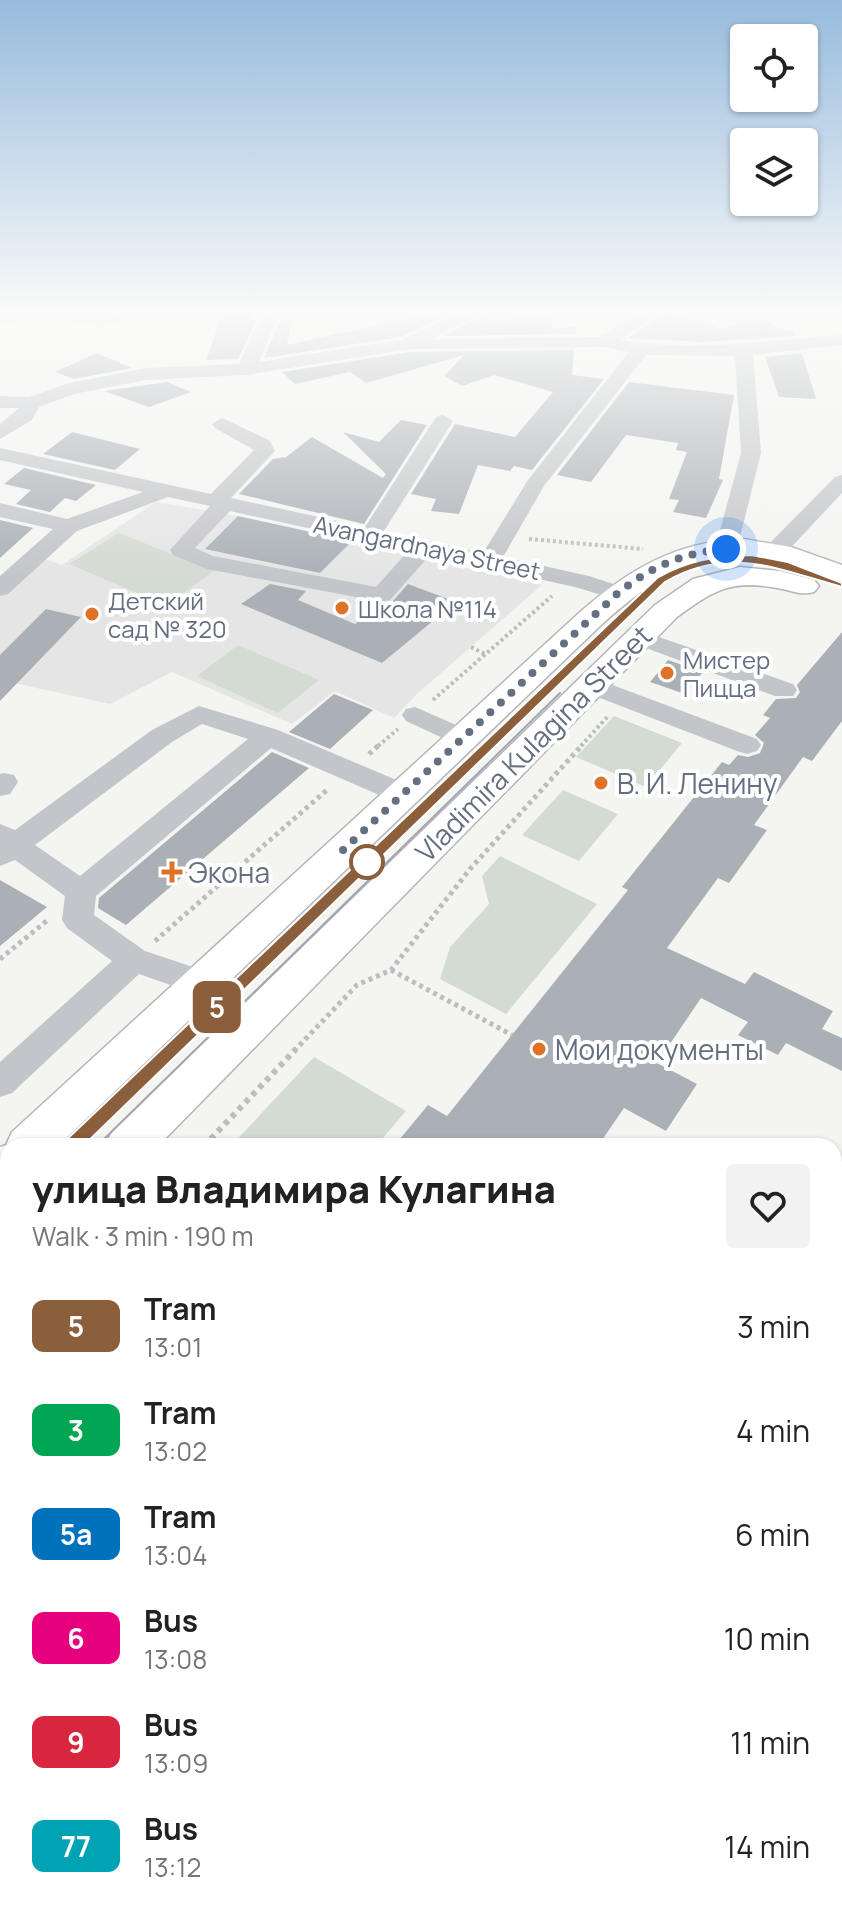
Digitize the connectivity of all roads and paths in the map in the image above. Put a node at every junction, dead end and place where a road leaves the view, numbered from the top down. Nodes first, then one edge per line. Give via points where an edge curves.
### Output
1 (41, 399) edge
2 (601, 399) edge
3 (747, 399) edge
4 (0, 402) edge
5 (31, 403) junction
6 (443, 421) dead end
7 (222, 424) dead end
8 (0, 433) edge
9 (10, 456) edge
10 (0, 473) edge
11 (842, 481) edge
12 (167, 490) junction
13 (0, 501) edge
14 (220, 502) junction
15 (0, 510) edge
16 (69, 526) junction
17 (371, 535) junction
18 (504, 536) junction
19 (424, 547) junction
20 (726, 549) junction
21 (657, 550) dead end
22 (774, 552) junction
23 (489, 562) junction
24 (842, 575) edge
25 (0, 589) edge
26 (560, 590) dead end
27 (618, 593) junction
28 (842, 599) edge
29 (639, 637) junction
30 (471, 647) dead end
31 (487, 655) junction
32 (784, 690) dead end
33 (608, 691) junction
34 (415, 715) junction
35 (268, 736) junction
36 (462, 738) junction
37 (747, 745) dead end
38 (349, 771) junction
39 (403, 794) junction
40 (4, 845) edge
41 (81, 892) junction
42 (0, 959) edge
43 (134, 960) junction
44 (391, 970) junction
45 (202, 983) junction
46 (512, 1035) dead end
47 (0, 1083) edge
48 (37, 1138) edge
49 (136, 1138) edge
50 (212, 1138) edge

1 - 5 street
2 - 18 street via 535,484
3 - 20 street via 751,453
4 - 5 street
5 - 8 street via 25,416
6 - 17 street
7 - 14 street via 262,444 265,451
9 - 10 street
9 - 12 street, Avangardnaya Street
11 - 22 street
12 - 14 street, Avangardnaya Street
12 - 16 street
13 - 15 street via 6,504
14 - 17 street, Avangardnaya Street
14 - 19 street via 181,550 207,562 382,595
15 - 16 street
16 - 25 street
17 - 19 street, Avangardnaya Street
18 - 21 path
18 - 23 street
19 - 23 street, Avangardnaya Street
20 - 22 main road
20 - 27 main road via 671,559
22 - 24 main road
23 - 27 street, Avangardnaya Street
26 - 31 path
27 - 36 main road, Vladimira Kulagina Street
28 - 29 main road, Vladimira Kulagina Street via 782,579 740,576 704,585
29 - 32 street
29 - 33 main road, Vladimira Kulagina Street
30 - 31 path
31 - 34 path
33 - 37 street
33 - 44 path
33 - 49 main road, Vladimira Kulagina Street
34 - 36 street
34 - 38 path
35 - 38 street
35 - 40 street via 199,714
35 - 41 street
36 - 39 main road, Vladimira Kulagina Street
38 - 39 street
38 - 43 path
39 - 45 main road, Vladimira Kulagina Street
40 - 41 street
41 - 42 path
41 - 43 street via 78,920
43 - 45 street
43 - 47 street
44 - 46 path
44 - 50 path via 357,985
45 - 48 main road, Vladimira Kulagina Street

